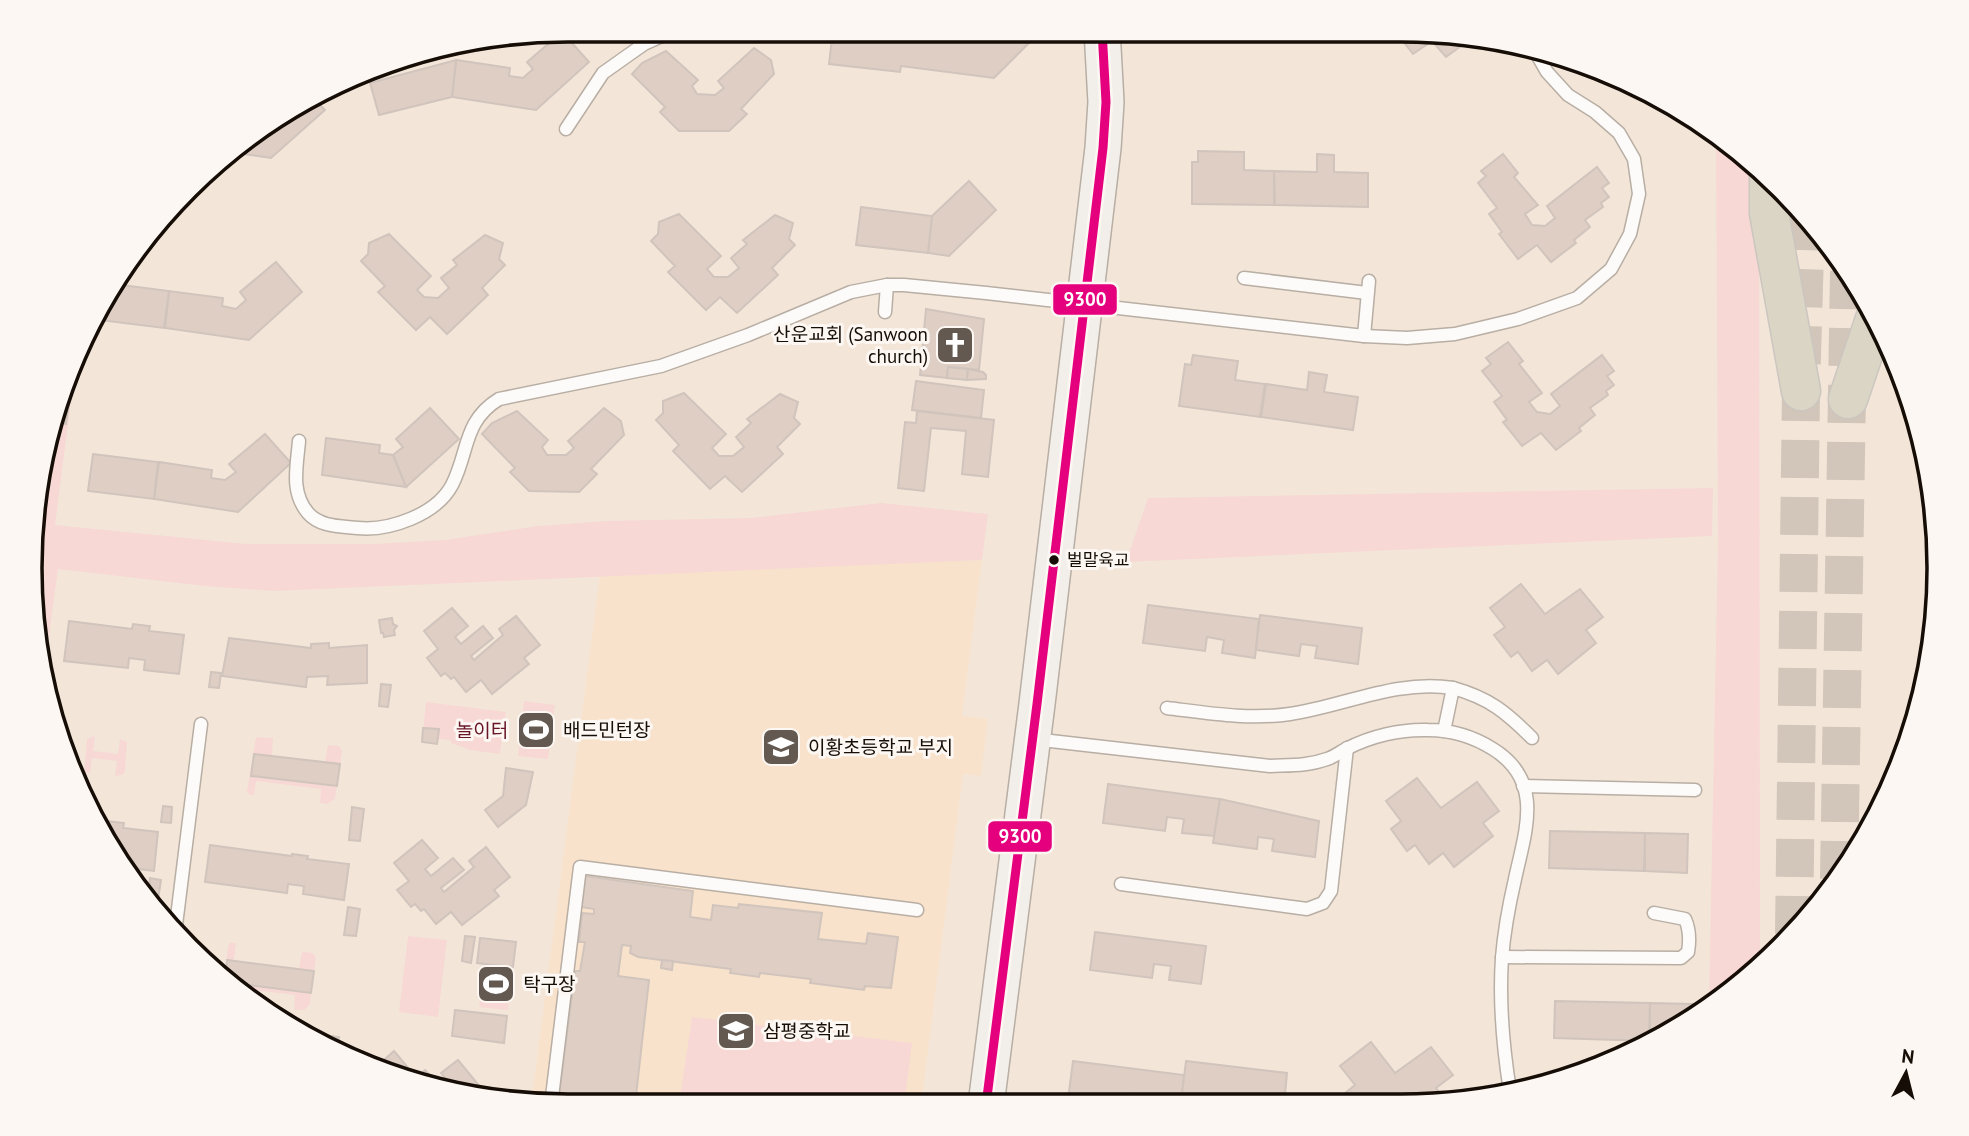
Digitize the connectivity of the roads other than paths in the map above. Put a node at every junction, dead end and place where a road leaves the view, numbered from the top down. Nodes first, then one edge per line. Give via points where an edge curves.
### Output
1 (648, 42) edge
2 (1102, 42) edge
3 (1541, 61) edge
4 (566, 129) dead end
5 (1769, 192) edge
6 (1244, 278) dead end
7 (887, 285) junction
8 (1084, 304) junction
9 (885, 312) dead end
10 (1871, 331) edge
11 (1364, 336) junction
12 (1801, 391) dead end
13 (1849, 399) dead end
14 (299, 441) dead end
15 (1453, 688) junction
16 (1167, 708) dead end
17 (201, 724) dead end
18 (1444, 731) junction
19 (1532, 738) dead end
20 (1033, 739) junction
21 (1347, 748) junction
22 (1523, 786) junction
23 (1695, 790) dead end
24 (1121, 884) dead end
25 (917, 910) dead end
26 (1654, 913) dead end
27 (177, 919) edge
28 (1502, 957) junction
29 (1509, 1083) edge
30 (552, 1094) edge
31 (987, 1094) edge

1 - 4 lane via 603,73
2 - 8 main road via 1103,148
3 - 11 lane via 1568,95 1619,133 1634,159 1639,194 1630,234 1611,269 1577,298 1518,319 1455,334
5 - 12 highway
6 - 11 lane via 1368,287
7 - 8 lane
7 - 9 lane
7 - 14 lane via 851,292 661,366 499,399 473,423 450,488 433,505 388,526 343,527 311,517 299,503 296,489
8 - 11 lane
8 - 20 main road
10 - 13 highway
15 - 16 lane via 1397,689 1261,717
15 - 18 lane
15 - 19 lane via 1496,705
17 - 27 lane
18 - 21 lane via 1402,731
18 - 22 lane via 1503,755
20 - 21 lane via 1270,766 1306,765
20 - 31 main road
21 - 24 lane via 1331,891 1323,903 1307,909
22 - 23 lane
22 - 28 lane via 1529,818
25 - 30 lane via 580,867
26 - 28 lane via 1685,919 1690,941 1682,958
28 - 29 lane via 1502,1033

